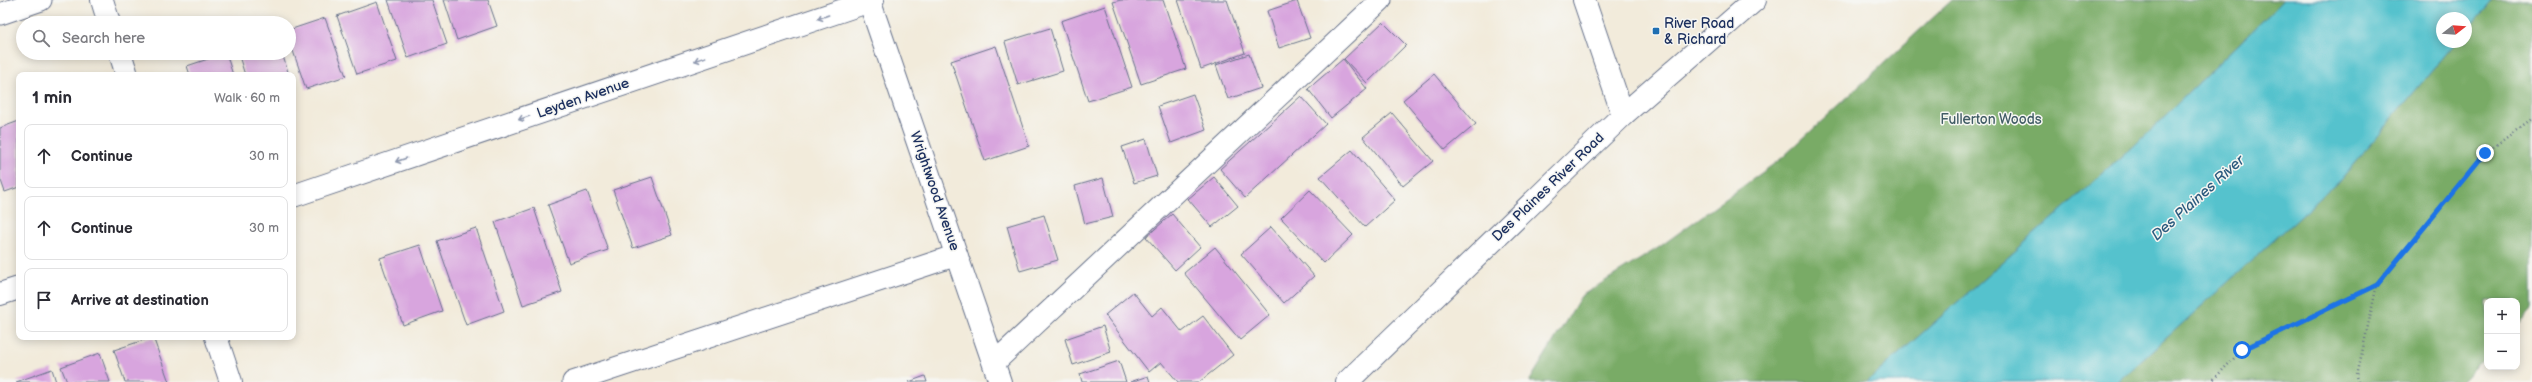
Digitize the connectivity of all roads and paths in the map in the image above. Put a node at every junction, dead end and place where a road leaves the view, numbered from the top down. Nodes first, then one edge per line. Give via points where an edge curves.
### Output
1 (41, 0) edge
2 (102, 0) edge
3 (871, 0) edge
4 (1381, 0) edge
5 (1584, 0) edge
6 (1755, 0) edge
7 (0, 14) edge
8 (107, 16) edge
9 (122, 60) edge
10 (126, 72) edge
11 (1623, 115) junction
12 (2532, 119) edge
13 (296, 195) edge
14 (957, 255) junction
15 (2377, 285) junction
16 (16, 289) edge
17 (0, 294) edge
18 (217, 340) edge
19 (997, 373) edge
20 (231, 382) edge
21 (573, 382) edge
22 (1347, 382) edge
23 (2211, 382) edge
24 (2358, 382) edge

1 - 7 lane
2 - 8 street
3 -> 13 street, Leyden Avenue
3 - 14 street, Wrightwood Avenue
4 - 19 lane
5 - 11 street
6 - 11 street, Des Plaines River Road
9 - 10 street
11 - 22 street, Des Plaines River Road
12 - 15 path via 2485,153
14 - 19 street, Wrightwood Avenue
14 - 21 lane
15 - 23 path via 2242,350
15 - 24 path via 2357,374
16 - 17 street
18 - 20 street

